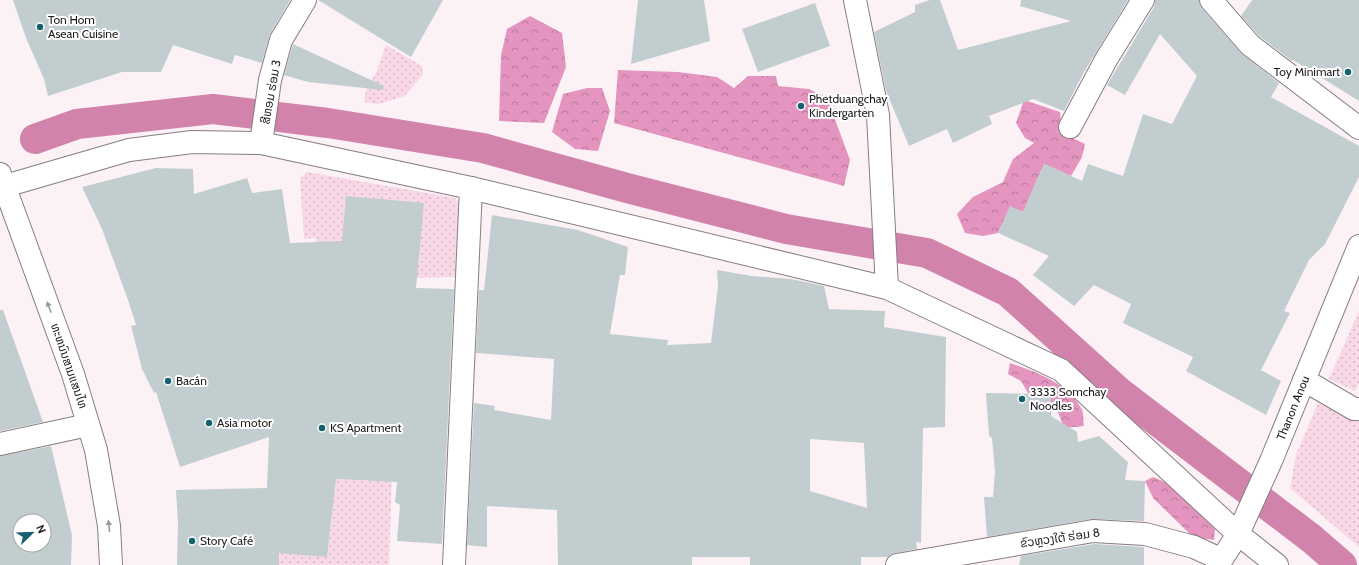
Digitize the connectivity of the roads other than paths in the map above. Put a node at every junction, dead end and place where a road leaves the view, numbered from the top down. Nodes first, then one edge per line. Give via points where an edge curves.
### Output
1 (305, 0) edge
2 (855, 0) edge
3 (1143, 0) edge
4 (1211, 0) edge
5 (1070, 127) dead end
6 (1359, 128) edge
7 (263, 135) junction
8 (2, 180) edge
9 (471, 188) junction
10 (1359, 246) edge
11 (887, 288) junction
12 (1304, 380) junction
13 (1359, 409) edge
14 (88, 425) junction
15 (0, 444) edge
16 (1238, 534) junction
17 (1219, 562) edge
18 (111, 565) edge
19 (454, 565) edge
20 (897, 565) edge
21 (1276, 565) edge

1 - 7 main road, ສີຫອມ ຮ່ອມ 3 via 281,40 270,80
2 - 11 main road via 878,115
3 - 5 main road via 1107,58
4 - 6 main road via 1250,45
7 - 8 main road via 129,150
7 - 9 main road
14 -> 8 main road, ທະຫນົນສາມແສນໄທ via 73,374
9 - 11 main road
9 - 19 main road
10 - 12 main road, Thanon Anou
11 - 16 main road via 1061,370
12 - 13 main road via 1354,409
12 - 16 main road, Thanon Anou
14 - 15 main road
18 -> 14 main road, ທະຫນົນສາມແສນໄທ via 109,526 96,450
16 - 17 main road, Thanon Anou
16 - 21 main road
17 - 20 main road, ຂົວຫຼວງໃຕ້ ຮ່ອມ 8 via 1194,547 1145,534 1093,531

